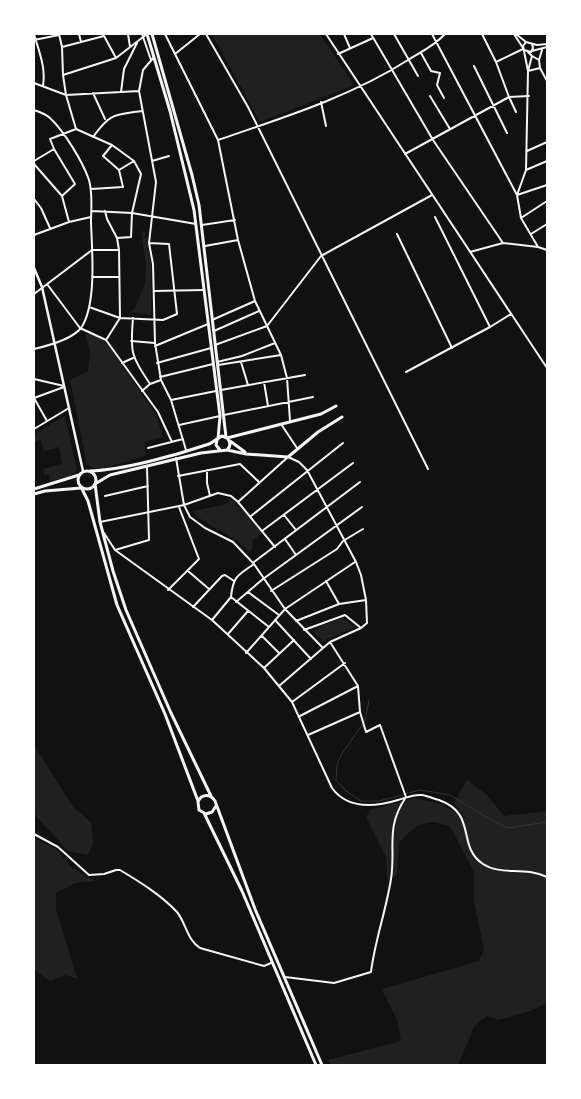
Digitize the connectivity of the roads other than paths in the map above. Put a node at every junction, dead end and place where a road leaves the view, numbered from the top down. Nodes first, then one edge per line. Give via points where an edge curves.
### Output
1 (34, 34) edge
2 (59, 34) edge
3 (79, 34) edge
4 (128, 34) edge
5 (142, 34) edge
6 (147, 34) edge
7 (152, 34) edge
8 (165, 34) edge
9 (200, 34) edge
10 (206, 34) edge
11 (326, 34) edge
12 (344, 34) edge
13 (372, 34) edge
14 (394, 34) edge
15 (432, 34) edge
16 (445, 34) edge
17 (482, 34) edge
18 (515, 34) edge
19 (104, 35) edge
20 (143, 38) junction
21 (373, 38) junction
22 (35, 40) edge
23 (81, 42) junction
24 (137, 42) junction
25 (437, 42) junction
26 (526, 42) junction
27 (532, 44) junction
28 (547, 44) edge
29 (130, 46) junction
30 (62, 47) junction
31 (547, 47) edge
32 (350, 48) junction
33 (524, 50) junction
34 (542, 50) junction
35 (530, 52) junction
36 (421, 53) junction
37 (175, 54) junction
38 (338, 54) junction
39 (532, 56) junction
40 (154, 57) junction
41 (116, 58) junction
42 (409, 59) junction
43 (151, 60) junction
44 (539, 60) junction
45 (496, 62) junction
46 (474, 66) dead end
47 (540, 68) junction
48 (393, 70) junction
49 (528, 71) junction
50 (63, 75) junction
51 (418, 76) dead end
52 (547, 81) edge
53 (34, 83) edge
54 (43, 86) junction
55 (360, 87) junction
56 (139, 91) junction
57 (121, 92) junction
58 (93, 93) junction
59 (66, 95) junction
60 (430, 96) dead end
61 (528, 96) junction
62 (509, 97) junction
63 (444, 98) dead end
64 (321, 102) junction
65 (494, 105) junction
66 (34, 110) edge
67 (142, 111) junction
68 (516, 112) dead end
69 (475, 116) junction
70 (105, 120) junction
71 (326, 126) dead end
72 (258, 127) junction
73 (76, 129) junction
74 (450, 129) junction
75 (507, 133) dead end
76 (63, 134) junction
77 (93, 137) junction
78 (218, 140) junction
79 (433, 140) junction
80 (547, 142) edge
81 (112, 145) junction
82 (54, 149) junction
83 (527, 151) junction
84 (405, 154) junction
85 (169, 156) dead end
86 (34, 161) edge
87 (134, 161) junction
88 (152, 161) junction
89 (547, 161) edge
90 (34, 164) edge
91 (119, 170) junction
92 (526, 170) junction
93 (547, 185) edge
94 (91, 189) junction
95 (432, 194) junction
96 (517, 195) junction
97 (62, 196) junction
98 (34, 199) edge
99 (547, 201) edge
100 (92, 211) junction
101 (105, 211) junction
102 (132, 212) junction
103 (153, 216) junction
104 (91, 217) junction
105 (434, 217) dead end
106 (521, 218) junction
107 (235, 220) junction
108 (69, 222) junction
109 (197, 224) junction
110 (547, 224) edge
111 (202, 225) junction
112 (50, 228) junction
113 (397, 234) dead end
114 (531, 234) junction
115 (34, 235) edge
116 (117, 238) junction
117 (238, 240) junction
118 (149, 243) junction
119 (503, 243) junction
120 (205, 246) junction
121 (538, 246) junction
122 (92, 250) junction
123 (119, 250) junction
124 (547, 250) edge
125 (470, 252) junction
126 (321, 256) junction
127 (34, 269) edge
128 (92, 277) junction
129 (119, 277) junction
130 (47, 284) junction
131 (42, 287) junction
132 (204, 290) junction
133 (154, 291) junction
134 (174, 292) junction
135 (34, 294) edge
136 (255, 301) junction
137 (89, 307) junction
138 (259, 311) junction
139 (511, 314) junction
140 (120, 318) junction
141 (133, 318) junction
142 (212, 320) junction
143 (155, 321) junction
144 (208, 323) junction
145 (267, 326) junction
146 (490, 327) junction
147 (80, 328) junction
148 (214, 331) junction
149 (106, 340) junction
150 (131, 341) junction
151 (275, 343) junction
152 (56, 344) junction
153 (155, 344) junction
154 (215, 345) junction
155 (211, 348) junction
156 (452, 348) junction
157 (34, 350) edge
158 (281, 355) junction
159 (133, 358) junction
160 (241, 362) junction
161 (122, 363) junction
162 (157, 363) junction
163 (213, 364) junction
164 (218, 364) junction
165 (547, 368) edge
166 (406, 372) dead end
167 (305, 375) dead end
168 (34, 378) edge
169 (288, 378) junction
170 (161, 379) junction
171 (264, 382) junction
172 (150, 384) junction
173 (248, 385) junction
174 (65, 386) junction
175 (221, 390) junction
176 (142, 391) junction
177 (216, 391) junction
178 (313, 397) dead end
179 (34, 398) edge
180 (171, 400) junction
181 (290, 401) junction
182 (268, 406) junction
183 (336, 406) dead end
184 (70, 408) junction
185 (224, 415) junction
186 (220, 416) junction
187 (342, 417) dead end
188 (47, 421) junction
189 (290, 422) junction
190 (281, 424) junction
191 (179, 425) junction
192 (34, 429) edge
193 (227, 437) junction
194 (183, 439) junction
195 (217, 439) junction
196 (172, 442) junction
197 (230, 442) junction
198 (343, 443) dead end
199 (148, 448) dead end
200 (297, 448) junction
201 (186, 450) junction
202 (220, 450) junction
203 (227, 450) junction
204 (246, 454) junction
205 (288, 457) junction
206 (176, 458) junction
207 (353, 463) dead end
208 (147, 465) junction
209 (428, 469) dead end
210 (207, 470) junction
211 (307, 470) junction
212 (83, 472) junction
213 (90, 472) junction
214 (79, 475) junction
215 (178, 476) junction
216 (259, 482) junction
217 (360, 482) dead end
218 (95, 484) junction
219 (148, 486) junction
220 (82, 488) junction
221 (34, 489) edge
222 (318, 489) junction
223 (34, 494) edge
224 (105, 496) dead end
225 (210, 496) junction
226 (238, 502) junction
227 (184, 505) junction
228 (179, 506) junction
229 (327, 506) junction
230 (362, 507) dead end
231 (149, 512) junction
232 (284, 515) junction
233 (251, 516) junction
234 (100, 522) junction
235 (336, 524) junction
236 (296, 530) junction
237 (363, 530) dead end
238 (262, 532) junction
239 (104, 533) junction
240 (285, 539) junction
241 (343, 541) junction
242 (275, 547) junction
243 (115, 550) junction
244 (296, 555) junction
245 (356, 562) junction
246 (254, 563) junction
247 (188, 571) junction
248 (263, 579) junction
249 (234, 581) junction
250 (326, 581) junction
251 (168, 590) junction
252 (209, 590) junction
253 (271, 591) junction
254 (248, 592) junction
255 (231, 597) junction
256 (366, 600) junction
257 (236, 602) junction
258 (339, 604) junction
259 (192, 607) junction
260 (285, 609) junction
261 (248, 611) junction
262 (279, 615) junction
263 (212, 620) junction
264 (275, 620) junction
265 (296, 621) junction
266 (269, 626) junction
267 (361, 628) junction
268 (304, 630) junction
269 (228, 634) junction
270 (261, 636) junction
271 (294, 640) junction
272 (330, 642) junction
273 (323, 648) junction
274 (246, 653) junction
275 (279, 653) junction
276 (311, 659) junction
277 (345, 662) junction
278 (264, 668) junction
279 (279, 686) junction
280 (358, 686) junction
281 (292, 702) junction
282 (360, 712) junction
283 (300, 716) junction
284 (308, 734) junction
285 (405, 795) junction
286 (211, 796) junction
287 (198, 802) junction
288 (216, 806) junction
289 (204, 813) junction
290 (34, 834) edge
291 (547, 877) edge
292 (271, 963) junction
293 (283, 977) junction
294 (316, 1065) edge
295 (322, 1065) edge

1 - 22 street
2 - 22 street
2 - 30 street
3 - 23 street
4 - 29 street
5 - 20 street
6 - 20 street
6 - 40 main road
7 - 111 main road via 192,175
8 - 37 street
9 - 37 street
10 - 72 street
11 - 38 street
12 - 32 street
13 - 21 street
14 - 42 street
15 - 25 street
16 - 25 street
17 - 45 street
18 - 26 street
18 - 33 street
19 - 23 street
19 - 41 street
20 - 24 street
20 - 43 street
21 - 32 street
21 - 48 street
22 - 54 street via 42,56
23 - 30 street
24 - 29 street
24 - 57 street via 124,70
25 - 36 street
25 - 69 street
26 - 27 street
26 - 33 street via 523,45
27 - 28 street
27 - 35 street
29 - 41 street
30 - 50 street
31 - 34 street
32 - 38 street
33 - 35 street
33 - 45 street
33 - 49 street
34 - 35 street
34 - 44 street
35 - 39 street
36 - 42 street
36 - 63 street via 431,70 440,73 437,85
37 - 78 street
38 - 55 street
39 - 44 street
39 - 49 street
40 - 43 street
40 - 109 main road via 185,168
41 - 50 street
42 - 48 street
42 - 51 street
43 - 56 street via 143,70
44 - 47 street
45 - 62 street
46 - 65 street
47 - 49 street
47 - 52 street
48 - 55 street
48 - 79 street
49 - 61 street
50 - 59 street
53 - 54 street
54 - 59 street
55 - 64 street
55 - 84 street
56 - 57 street
56 - 67 street
57 - 58 street
58 - 59 street
58 - 70 street
59 - 73 street
60 - 74 street
61 - 62 street
61 - 83 street
62 - 65 street
62 - 68 street
64 - 71 street
64 - 72 street
65 - 69 street
65 - 75 street
66 - 76 street via 49,117
67 - 70 street via 119,114
67 - 88 street
69 - 74 street
69 - 96 street
70 - 77 street
72 - 78 street
72 - 126 street
73 - 76 street
73 - 77 street
74 - 79 street
76 - 82 street via 50,139
76 - 94 street via 86,172
77 - 81 street
78 - 107 street
79 - 84 street
79 - 119 street
80 - 83 street
81 - 87 street
81 - 91 street via 103,156
82 - 86 street
82 - 97 street via 75,184
83 - 92 street
84 - 95 street
85 - 88 street
87 - 91 street
87 - 102 street via 141,174
88 - 103 street via 156,182
89 - 92 street
90 - 97 street
91 - 94 street via 123,187
92 - 96 street
93 - 96 street
94 - 100 street
95 - 125 street
95 - 126 street
96 - 106 street
97 - 108 street
98 - 112 street
99 - 106 street
100 - 101 street
100 - 104 street
101 - 102 street
101 - 116 street
102 - 103 street
102 - 116 street via 131,237
103 - 109 street
103 - 118 street
104 - 108 street
104 - 122 street
105 - 146 street
106 - 114 street
107 - 111 street
107 - 117 street
108 - 112 street
109 - 132 main road
110 - 114 street
111 - 120 main road
112 - 115 street
113 - 156 street
114 - 121 street
116 - 123 street
117 - 120 street
117 - 136 street
118 - 133 street
118 - 134 street via 169,244
119 - 121 street
119 - 125 street
120 - 142 main road
121 - 124 street
122 - 123 street
122 - 128 street
122 - 130 street
123 - 129 street
125 - 139 street
126 - 145 street
126 - 209 street
127 - 131 street
128 - 129 street
128 - 137 street
129 - 140 street
130 - 131 street
130 - 147 street
131 - 135 street
131 - 152 street
132 - 134 street
132 - 144 main road
133 - 134 street
133 - 143 street
134 - 143 street via 178,314
136 - 138 street
136 - 142 street
137 - 140 street
137 - 147 street
138 - 145 street
138 - 148 street
139 - 146 street
139 - 165 street
140 - 141 street
140 - 149 street
141 - 143 street
141 - 150 street
142 - 148 main road
143 - 153 street
144 - 153 street
144 - 155 main road
145 - 151 street
145 - 154 street
146 - 156 street
147 - 149 street
147 - 152 street
148 - 154 main road
149 - 161 street
150 - 153 street
150 - 159 street
151 - 158 street
151 - 164 street
152 - 157 street
152 - 174 street
153 - 162 street
154 - 164 main road
155 - 162 street
155 - 163 main road
156 - 166 street
158 - 160 street
158 - 169 street
159 - 161 street
159 - 172 street
160 - 164 street
160 - 173 street
161 - 176 street
162 - 170 street
163 - 170 street
163 - 177 main road
164 - 175 main road
167 - 169 street
168 - 174 street
169 - 171 street
169 - 181 street
170 - 172 street
170 - 180 street
171 - 173 street
171 - 182 street
172 - 176 street
173 - 175 street
174 - 179 street
174 - 184 street
175 - 185 main road
176 - 196 street via 158,412
177 - 180 street
177 - 186 main road
178 - 181 street
179 - 188 street
180 - 191 street
181 - 182 street
181 - 189 street
182 - 185 street
183 - 189 main road via 321,414
184 - 188 street
184 - 212 street
185 - 193 main road
186 - 191 street
186 - 195 main road
187 - 200 main road
188 - 192 street
189 - 190 main road
190 - 193 main road
190 - 200 street
191 - 194 street
193 - 195 main road
193 - 197 main road
194 - 196 street
194 - 201 street
195 - 201 main road
195 - 202 main road via 216,445
196 - 199 street
197 - 203 main road
197 - 204 main road
198 - 211 street
200 - 205 main road
201 - 213 main road via 128,466
202 - 203 main road
202 - 206 main road
203 - 204 main road
204 - 205 main road
205 - 211 street via 299,462
205 - 216 street
206 - 208 main road
206 - 215 street
207 - 222 street
208 - 218 main road via 110,475
208 - 219 street
210 - 215 street
210 - 216 street via 240,464
210 - 225 street via 206,483
211 - 222 street
211 - 233 street
212 - 213 main road
212 - 214 main road
213 - 218 main road via 94,475
214 - 220 main road via 77,480
214 - 221 main road
215 - 227 street
216 - 226 street
217 - 229 street
218 - 220 main road via 91,489
218 - 234 main road
219 - 224 street
219 - 231 street
220 - 223 main road
220 - 287 main road via 88,501 117,605 165,714
222 - 229 street
222 - 232 street
225 - 226 street via 225,494
225 - 227 street
226 - 233 street
227 - 228 street
227 - 246 street via 190,517 233,542
228 - 231 street
228 - 247 street via 199,559
229 - 235 street
229 - 236 street
230 - 235 street
231 - 234 street
231 - 243 street via 148,540
232 - 236 street
232 - 238 street
233 - 238 street
234 - 239 main road
235 - 241 street
235 - 244 street
236 - 240 street
237 - 241 street
238 - 242 street
239 - 243 street
239 - 286 main road via 126,610
240 - 242 street
240 - 244 street
241 - 245 street
241 - 253 street via 337,549
242 - 246 street
243 - 251 street
244 - 248 street
245 - 250 street
245 - 256 street
246 - 248 street
246 - 249 street
247 - 251 street
247 - 252 street
248 - 253 street
248 - 254 street
249 - 252 street via 225,575 222,576
249 - 255 street
250 - 258 street
250 - 260 street
251 - 259 street
252 - 259 street
253 - 260 street
254 - 257 street
254 - 262 street
255 - 257 street
255 - 263 street
256 - 258 street
256 - 267 street via 368,620
257 - 261 street
258 - 265 street
259 - 263 street
260 - 262 street
260 - 265 street
261 - 266 street
261 - 269 street
262 - 264 street
263 - 269 street
264 - 266 street
264 - 271 street
265 - 268 street
266 - 270 street
267 - 268 street via 345,615
267 - 272 street
268 - 273 street
269 - 274 street
270 - 274 street
270 - 275 street
271 - 275 street
271 - 276 street
272 - 273 street
272 - 277 street
273 - 276 street
274 - 278 street
275 - 278 street
276 - 279 street
277 - 280 street
277 - 281 street
278 - 279 street
279 - 281 street
280 - 282 street
280 - 283 street
281 - 283 street
282 - 284 street
282 - 285 street via 366,732 380,725
283 - 284 street
284 - 285 street via 332,788 342,797 367,807
285 - 291 street via 422,795 454,808 465,825 471,852 475,859 484,865 500,870 533,871
285 - 293 street via 397,811 392,837 391,878 371,972 334,983
286 - 287 main road via 203,796
286 - 288 main road
287 - 289 main road via 198,809
288 - 289 main road via 212,812
288 - 293 main road
289 - 292 main road via 242,891
290 - 292 street via 58,847 89,875 120,870 156,894 178,914 190,937 200,948 264,966
292 - 294 main road
293 - 295 main road

